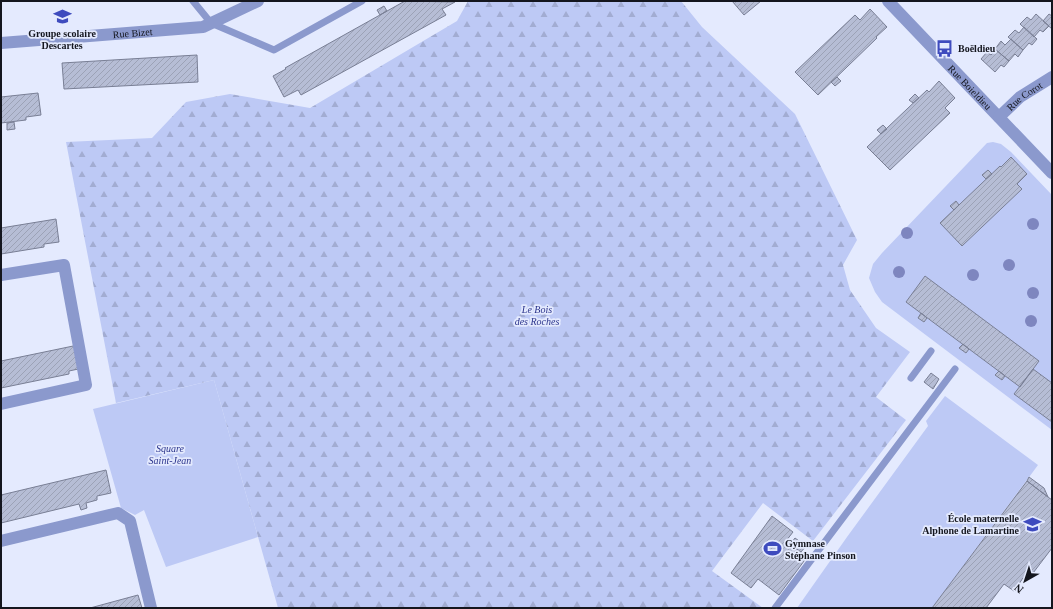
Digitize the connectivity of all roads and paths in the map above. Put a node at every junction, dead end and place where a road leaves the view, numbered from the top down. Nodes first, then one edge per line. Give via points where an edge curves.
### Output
1 (193, 1) edge
2 (258, 1) edge
3 (362, 1) edge
4 (888, 1) edge
5 (211, 23) junction
6 (1, 43) edge
7 (1052, 77) edge
8 (999, 117) junction
9 (1052, 173) edge
10 (1, 275) edge
11 (931, 351) dead end
12 (955, 369) dead end
13 (911, 378) dead end
14 (1, 404) edge
15 (1, 541) edge
16 (151, 608) edge
17 (775, 608) edge

1 - 5 lane
2 - 5 street, Rue Bizet
3 - 5 lane via 274,50
4 - 8 street, Rue Boieldieu
5 - 6 street, Rue Bizet via 203,27
7 - 8 street, Rue Corot via 1020,97
8 - 9 street, Rue Boieldieu
10 - 14 street via 64,265 86,386
11 - 13 lane
12 - 17 lane
15 - 16 street via 118,512 130,521

